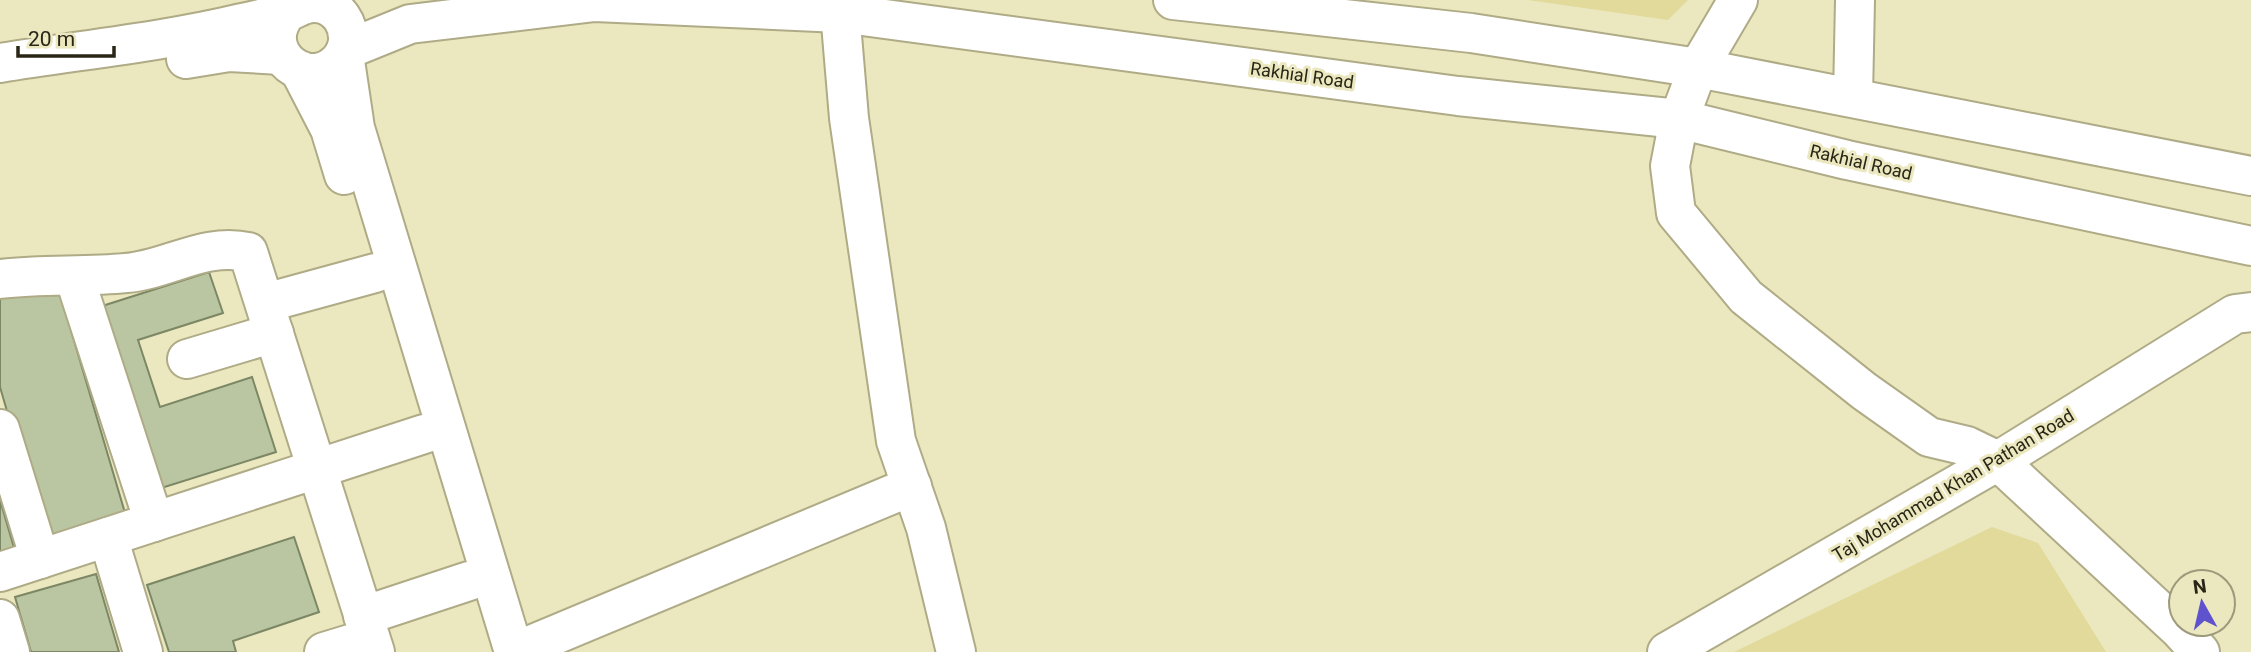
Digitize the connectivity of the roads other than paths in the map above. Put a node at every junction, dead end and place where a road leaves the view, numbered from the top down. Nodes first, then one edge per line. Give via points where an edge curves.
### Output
1 (1173, 0) edge
2 (1738, 0) edge
3 (1855, 0) edge
4 (343, 3) edge
5 (288, 6) edge
6 (839, 7) edge
7 (345, 52) junction
8 (0, 63) edge
9 (290, 63) junction
10 (1698, 68) junction
11 (0, 89) edge
12 (1853, 97) junction
13 (1679, 119) junction
14 (2251, 176) edge
15 (2251, 246) edge
16 (375, 273) junction
17 (74, 276) junction
18 (0, 279) edge
19 (2246, 304) edge
20 (270, 318) junction
21 (187, 359) dead end
22 (0, 429) edge
23 (424, 434) junction
24 (1998, 461) junction
25 (316, 469) junction
26 (912, 486) junction
27 (154, 522) junction
28 (108, 537) junction
29 (40, 559) junction
30 (0, 572) edge
31 (470, 581) junction
32 (0, 619) edge
33 (369, 635) edge
34 (10, 652) edge
35 (143, 652) edge
36 (324, 652) edge
37 (490, 652) edge
38 (514, 652) edge
39 (956, 652) edge
40 (1667, 652) edge
41 (2200, 652) edge

1 - 10 main road via 1471,33
2 - 10 main road
3 - 12 main road
4 - 5 main road
4 - 7 main road
5 - 8 main road via 225,27
5 - 9 main road via 277,42
6 - 7 main road, Rakhial Road via 595,2 410,24
6 - 13 main road, Rakhial Road via 1458,96
6 - 26 main road via 849,118 896,441
7 - 9 main road via 340,61 319,73
7 - 38 main road via 355,128
9 - 11 main road via 229,52
9 - 16 main road via 330,128
10 - 12 main road
10 - 13 main road
12 - 14 main road
13 - 15 main road, Rakhial Road via 1847,160
13 - 24 main road via 1670,166 1676,213 1746,297 1929,437 1967,446
16 - 20 main road
16 - 23 main road
17 - 18 main road
17 - 20 main road via 129,273 209,251 248,252
17 - 27 main road
19 - 24 main road, Taj Mohammad Khan Pathan Road
20 - 21 main road
20 - 25 main road
22 - 29 main road
23 - 25 main road
23 - 31 main road
24 - 40 main road, Taj Mohammad Khan Pathan Road
24 - 41 main road
25 - 27 main road
25 - 33 main road
26 - 38 main road
26 - 39 main road
27 - 28 main road
28 - 29 main road
28 - 35 main road
29 - 30 main road
31 - 33 main road
31 - 37 main road
32 - 34 main road
33 - 36 main road

